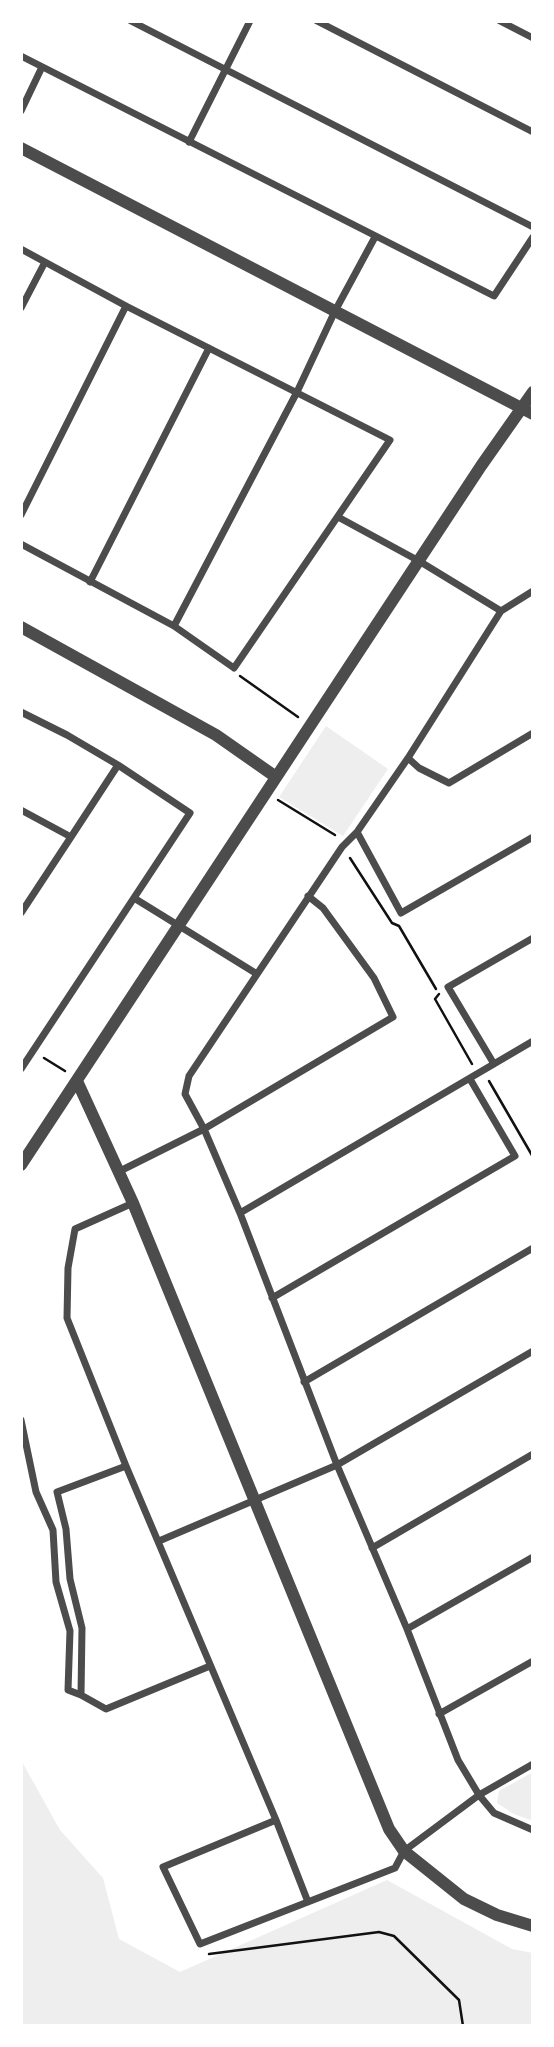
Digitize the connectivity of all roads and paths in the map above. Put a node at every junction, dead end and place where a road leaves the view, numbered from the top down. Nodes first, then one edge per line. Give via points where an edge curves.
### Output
1 (131, 21) edge
2 (250, 21) edge
3 (317, 21) edge
4 (500, 21) edge
5 (533, 38) edge
6 (21, 56) edge
7 (42, 67) junction
8 (225, 70) junction
9 (21, 111) edge
10 (533, 132) edge
11 (189, 142) junction
12 (21, 148) edge
13 (533, 227) edge
14 (375, 237) junction
15 (533, 237) edge
16 (21, 249) edge
17 (45, 262) junction
18 (127, 306) junction
19 (21, 308) edge
20 (335, 311) junction
21 (209, 348) junction
22 (297, 392) junction
23 (533, 392) edge
24 (528, 411) edge
25 (21, 515) edge
26 (338, 517) junction
27 (21, 544) edge
28 (419, 561) junction
29 (90, 582) junction
30 (533, 591) edge
31 (501, 611) junction
32 (21, 626) edge
33 (174, 626) junction
34 (234, 668) junction
35 (21, 712) edge
36 (311, 726) junction
37 (533, 733) edge
38 (408, 758) junction
39 (118, 765) junction
40 (276, 777) junction
41 (275, 798) dead end
42 (21, 810) edge
43 (357, 832) junction
44 (71, 837) junction
45 (533, 837) edge
46 (343, 845) junction
47 (309, 897) junction
48 (134, 898) junction
49 (21, 914) edge
50 (180, 924) junction
51 (533, 938) edge
52 (257, 974) junction
53 (533, 1041) edge
54 (44, 1057) dead end
55 (494, 1064) junction
56 (21, 1069) edge
57 (480, 1072) junction
58 (72, 1077) junction
59 (470, 1079) junction
60 (204, 1129) junction
61 (533, 1157) edge
62 (21, 1165) edge
63 (120, 1171) junction
64 (133, 1203) junction
65 (240, 1213) junction
66 (533, 1248) edge
67 (272, 1298) junction
68 (533, 1352) edge
69 (304, 1382) junction
70 (21, 1420) edge
71 (533, 1454) edge
72 (337, 1465) junction
73 (126, 1466) junction
74 (255, 1500) junction
75 (159, 1541) junction
76 (372, 1548) junction
77 (533, 1557) edge
78 (407, 1629) junction
79 (533, 1661) edge
80 (211, 1667) junction
81 (81, 1695) junction
82 (439, 1714) junction
83 (533, 1764) edge
84 (480, 1796) junction
85 (276, 1820) junction
86 (533, 1830) edge
87 (404, 1852) junction
88 (307, 1902) junction
89 (533, 1926) edge
90 (200, 1944) junction
91 (463, 2026) edge

1 - 8 street
2 - 8 street
3 - 10 street
4 - 5 street
6 - 7 street
7 - 9 street
7 - 11 street
8 - 11 street
8 - 13 street
11 - 14 street
12 - 20 street
14 - 15 street via 494,296
14 - 20 street
16 - 17 street
17 - 18 street
17 - 19 street
18 - 21 street
18 - 25 street
20 - 22 street
20 - 24 street
21 - 22 street
21 - 29 street
22 - 26 street via 390,440
22 - 33 street
23 - 24 street
24 - 28 street
26 - 28 street
26 - 34 street
27 - 29 street
28 - 31 street
28 - 36 street
29 - 33 street
30 - 31 street
31 - 38 street
32 - 40 street via 216,735
33 - 34 street
34 - 36 path
35 - 39 street
36 - 40 street
37 - 38 street via 449,783
38 - 43 street
39 - 44 street
39 - 48 street via 190,813
40 - 50 street
41 - 46 path via 340,838
42 - 44 street
43 - 45 street via 401,913
43 - 46 street
44 - 49 street
46 - 47 street
46 - 57 path via 390,921 400,926 439,995 435,999
47 - 52 street
47 - 60 street via 323,908 373,978 393,1017
48 - 50 street
48 - 56 street
50 - 52 street
50 - 58 street
51 - 55 street via 448,987
52 - 60 street via 189,1076 186,1094
53 - 55 street
54 - 58 path
55 - 57 street
57 - 59 street
57 - 61 path
58 - 62 street
58 - 63 street
59 - 65 street
59 - 67 street via 514,1156
60 - 63 street
60 - 65 street
63 - 64 street
64 - 73 street via 75,1228 68,1268 67,1318
64 - 74 street
65 - 67 street
66 - 69 street
67 - 69 street
68 - 72 street
69 - 72 street
70 - 81 street via 36,1492 53,1530 56,1583 70,1631 68,1690
71 - 76 street
72 - 74 street
72 - 76 street
73 - 75 street
73 - 81 street via 57,1492 82,1628
74 - 75 street
74 - 87 street via 389,1829
75 - 80 street
76 - 78 street
77 - 78 street
78 - 82 street
79 - 82 street
80 - 81 street via 106,1709
80 - 85 street
82 - 84 street via 458,1760
83 - 84 street
84 - 86 street via 494,1813
84 - 87 street
85 - 88 street
85 - 90 street via 163,1867
87 - 88 street via 396,1868
87 - 89 street via 464,1899
88 - 90 street
90 - 91 path via 208,1954 379,1932 394,1936 459,2000

